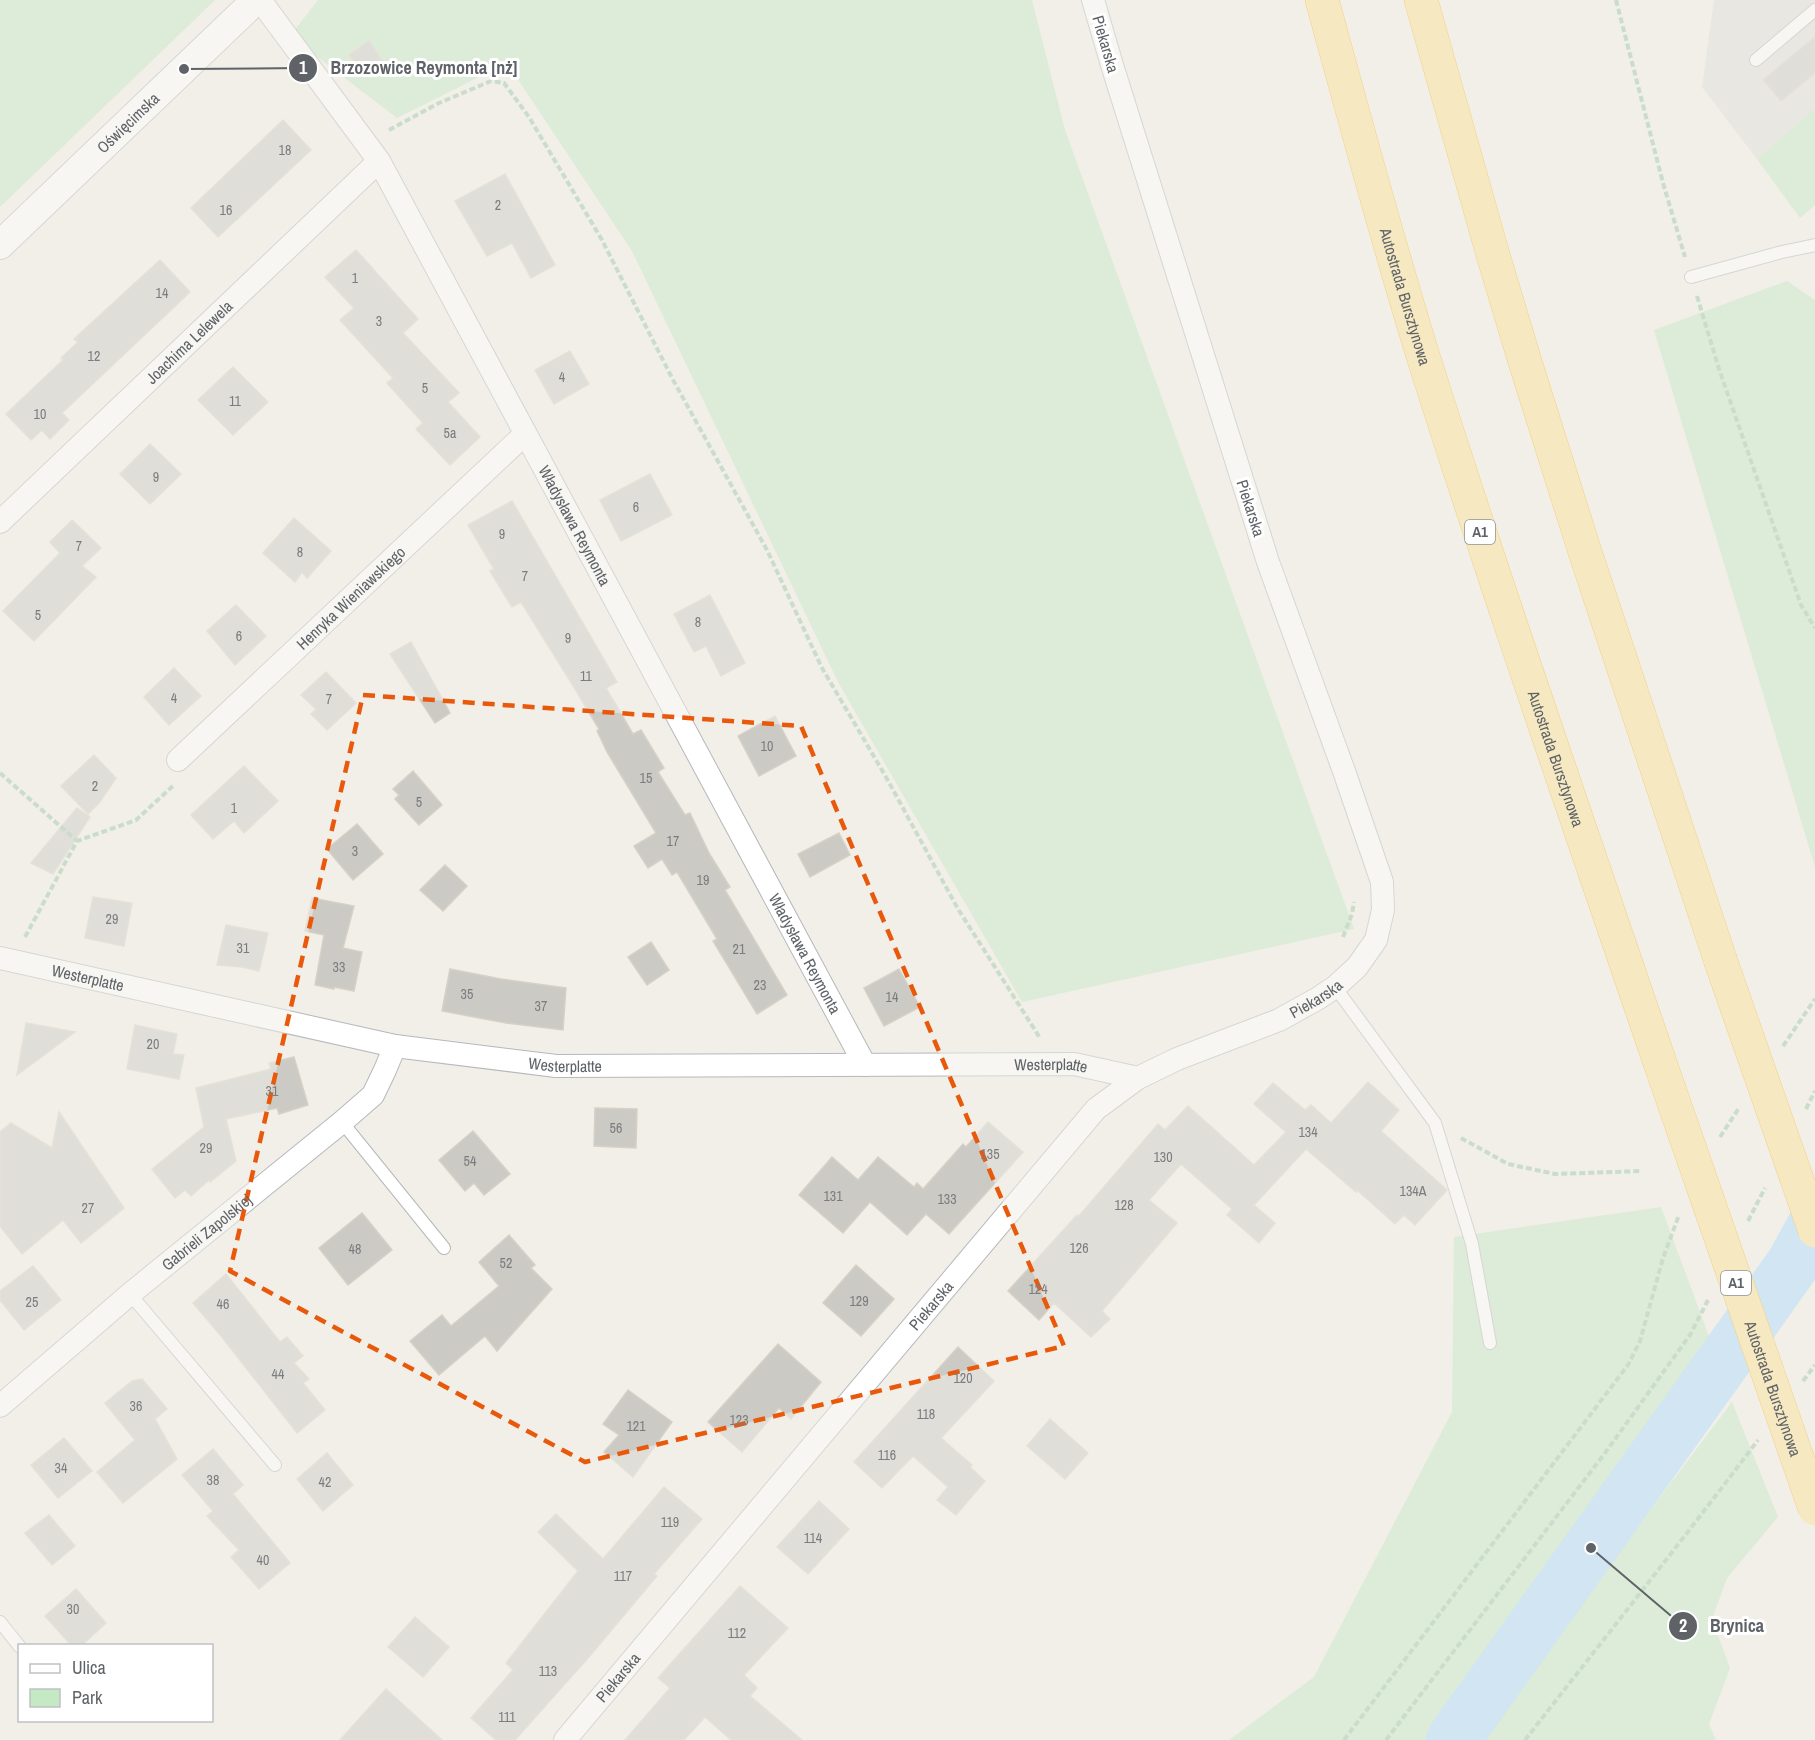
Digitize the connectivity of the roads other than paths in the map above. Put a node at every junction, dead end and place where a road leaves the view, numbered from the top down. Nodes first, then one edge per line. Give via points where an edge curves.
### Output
1 (258, 0) edge
2 (1093, 0) edge
3 (1322, 0) edge
4 (1421, 0) edge
5 (1815, 10) edge
6 (1756, 60) dead end
7 (372, 152) junction
8 (0, 244) edge
9 (1815, 245) edge
10 (1691, 277) road end
11 (525, 434) junction
12 (0, 522) edge
13 (178, 760) road end
14 (6, 960) edge
15 (1335, 987) junction
16 (395, 1046) junction
17 (865, 1065) junction
18 (1138, 1078) junction
19 (342, 1122) junction
20 (1815, 1231) edge
21 (444, 1248) dead end
22 (130, 1294) junction
23 (1490, 1343) dead end
24 (0, 1406) edge
25 (275, 1466) dead end
26 (1815, 1509) edge
27 (0, 1622) edge
28 (18, 1644) edge
29 (565, 1740) edge

1 - 7 street, Władysława Reymonta
1 - 8 street, Oświęcimska
2 - 15 street, Piekarska via 1268,562 1382,882 1383,910 1376,940 1357,967
3 - 26 highway, Autostrada Bursztynowa / A1, bridge via 1424,357 1561,775
4 - 20 highway, bridge via 1493,255 1588,563
5 - 6 lane
7 - 11 street, Władysława Reymonta
7 - 12 street, Joachima Lelewela
9 - 10 lane
11 - 13 street, Henryka Wieniawskiego
11 - 17 street, Władysława Reymonta
14 - 16 street, Westerplatte
15 - 18 street, Piekarska via 1279,1020
15 - 23 lane via 1435,1123 1472,1244
16 - 17 street, Westerplatte via 555,1066
16 - 19 street, Gabrieli Zapolskiej via 373,1095
17 - 18 street, Westerplatte via 1074,1064
18 - 29 street, Piekarska via 1096,1109
19 - 21 lane
19 - 22 street, Gabrieli Zapolskiej
22 - 24 street, Gabrieli Zapolskiej
22 - 25 lane
27 - 28 lane

